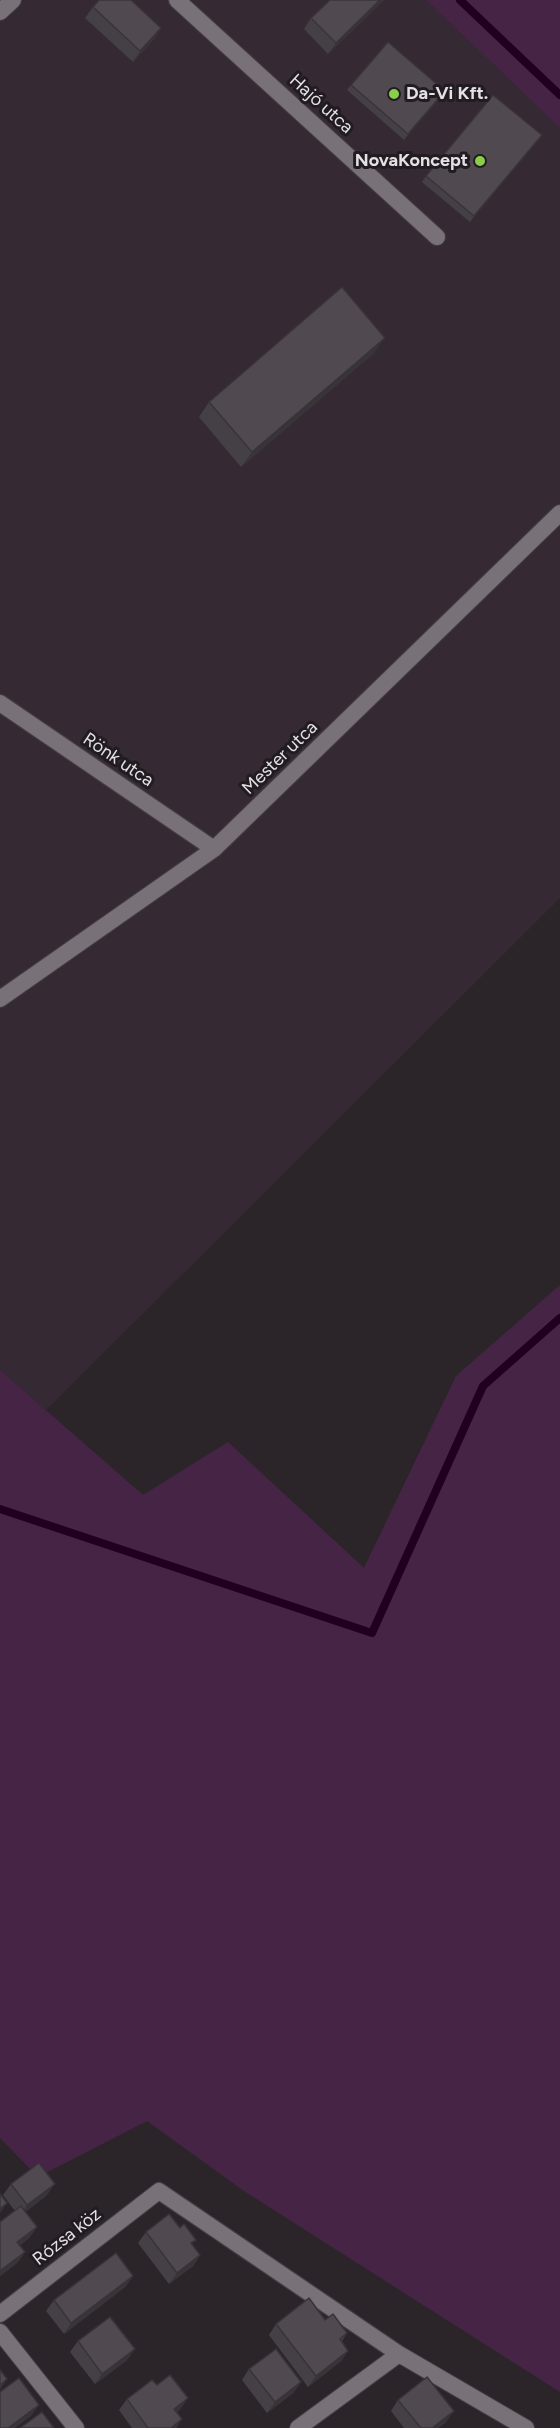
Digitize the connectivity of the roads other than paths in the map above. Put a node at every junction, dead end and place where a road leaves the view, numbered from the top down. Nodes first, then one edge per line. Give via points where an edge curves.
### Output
1 (14, 0) edge
2 (177, 0) edge
3 (0, 12) edge
4 (437, 237) dead end
5 (560, 513) edge
6 (0, 703) edge
7 (214, 849) junction
8 (0, 999) edge
9 (0, 2314) edge
10 (0, 2332) edge
11 (399, 2354) junction
12 (76, 2428) edge
13 (298, 2428) edge
14 (526, 2428) edge

1 - 3 street
2 - 4 street, Hajó utca
5 - 7 street, Mester utca
6 - 7 street, Rönk utca
7 - 8 street, Mester utca
9 - 11 street, Rózsa köz via 159,2191
10 - 12 street
11 - 13 street
11 - 14 street

